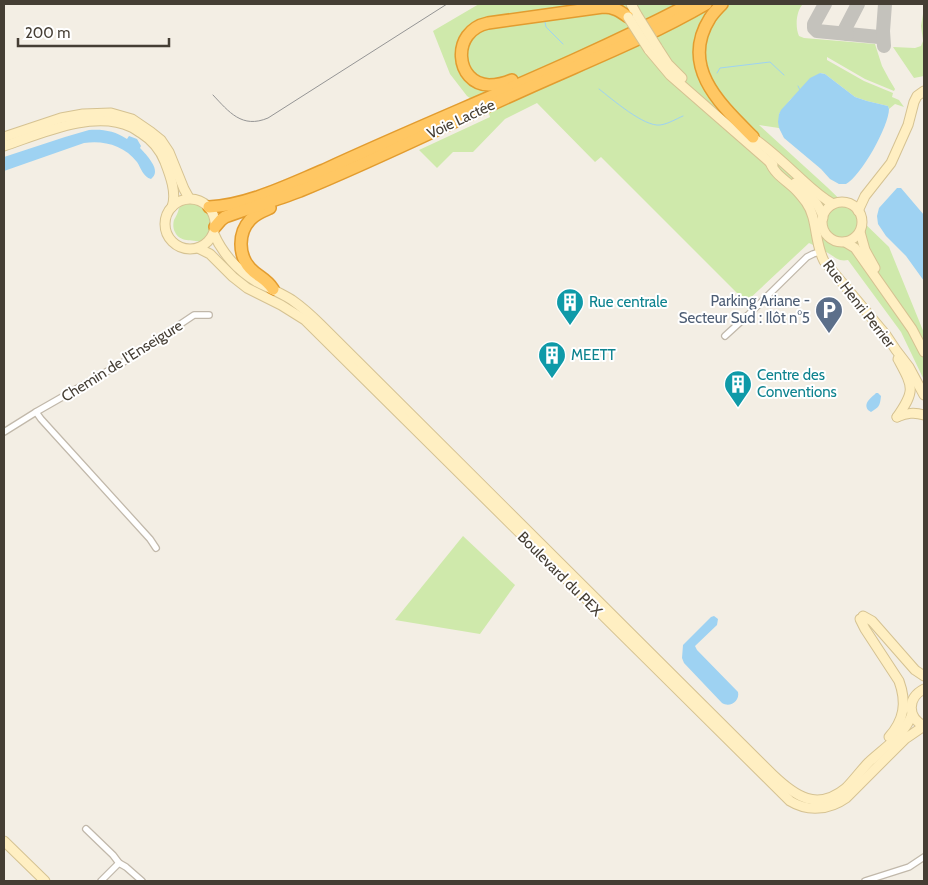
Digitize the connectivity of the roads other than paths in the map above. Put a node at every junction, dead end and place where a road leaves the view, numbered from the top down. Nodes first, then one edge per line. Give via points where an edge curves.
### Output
1 (622, 4) edge
2 (631, 4) edge
3 (690, 4) edge
4 (706, 4) edge
5 (722, 4) edge
6 (633, 16) junction
7 (653, 48) junction
8 (535, 76) junction
9 (924, 91) edge
10 (4, 137) edge
11 (410, 137) junction
12 (753, 137) junction
13 (4, 146) edge
14 (368, 155) junction
15 (770, 162) junction
16 (334, 176) junction
17 (190, 198) junction
18 (834, 204) junction
19 (172, 206) junction
20 (209, 207) junction
21 (855, 207) junction
22 (823, 218) junction
23 (215, 230) junction
24 (860, 232) junction
25 (845, 242) junction
26 (198, 248) junction
27 (819, 252) junction
28 (273, 290) junction
29 (899, 311) junction
30 (208, 315) dead end
31 (725, 336) dead end
32 (896, 350) junction
33 (924, 352) edge
34 (924, 395) edge
35 (36, 412) junction
36 (924, 415) edge
37 (4, 432) edge
38 (156, 548) dead end
39 (924, 676) edge
40 (924, 689) edge
41 (912, 714) junction
42 (924, 726) edge
43 (869, 762) junction
44 (86, 829) dead end
45 (4, 841) edge
46 (924, 857) edge
47 (119, 863) junction
48 (45, 881) edge
49 (101, 881) edge
50 (142, 881) edge
51 (865, 881) edge

1 - 6 main road
2 - 6 main road
3 - 8 highway, Voie Lactée
4 - 11 highway, Voie Lactée via 618,49
5 - 12 highway via 710,18 701,37 699,59 713,94
6 - 7 main road, bridge
6 - 8 highway via 610,7 584,8 481,24 465,39 462,60 476,81 488,85 531,74
7 - 12 main road via 683,80
7 - 15 main road via 670,75
8 - 11 highway, Voie Lactée
9 - 21 main road via 914,102 891,164
10 - 17 main road via 61,118 111,112 132,119 160,140
11 - 14 highway, Voie Lactée
12 - 18 main road via 822,198
13 - 19 main road via 85,121 111,121 131,126 161,152 174,193
14 - 16 highway, Voie Lactée
14 - 20 highway, Voie Lactée via 247,200
15 - 22 main road via 807,193 822,211
15 - 27 main road, Rue Henri Perrier via 810,209
16 - 23 highway, Voie Lactée via 226,217
16 - 28 highway via 258,213 243,231 241,241 246,263
17 - 19 main road
17 - 20 main road
18 - 21 main road via 845,202
18 - 22 main road
19 - 26 main road via 165,224 170,239 182,248
20 - 23 main road via 215,220
21 - 24 main road via 861,217
22 - 25 main road via 822,224 828,236
23 - 26 main road via 210,240
23 - 28 main road, Boulevard du PEX via 222,250 241,270
24 - 25 main road
24 - 29 main road via 868,257
25 - 29 main road via 855,248
26 - 42 main road, Boulevard du PEX via 210,254 247,288 305,320 796,805 819,808 840,802 905,739
27 - 31 street via 807,257
27 - 32 main road, Rue Henri Perrier
28 - 43 main road, Boulevard du PEX via 321,325 796,795 814,800 828,798 846,787
29 - 33 main road
30 - 35 street, Chemin de l'Enseigure via 194,315 126,360
32 - 34 main road, Rue Henri Perrier via 910,367
32 - 36 main road via 911,390 897,417 907,413
35 - 37 street, Chemin de l'Enseigure
35 - 38 street
39 - 43 main road via 872,621 861,618 899,681 904,703 894,731
40 - 41 main road, Boulevard du PEX via 913,700
41 - 42 main road
41 - 43 main road, Boulevard du PEX via 902,732
44 - 47 street
45 - 48 main road
46 - 51 street via 909,867
47 - 49 street
47 - 50 street

